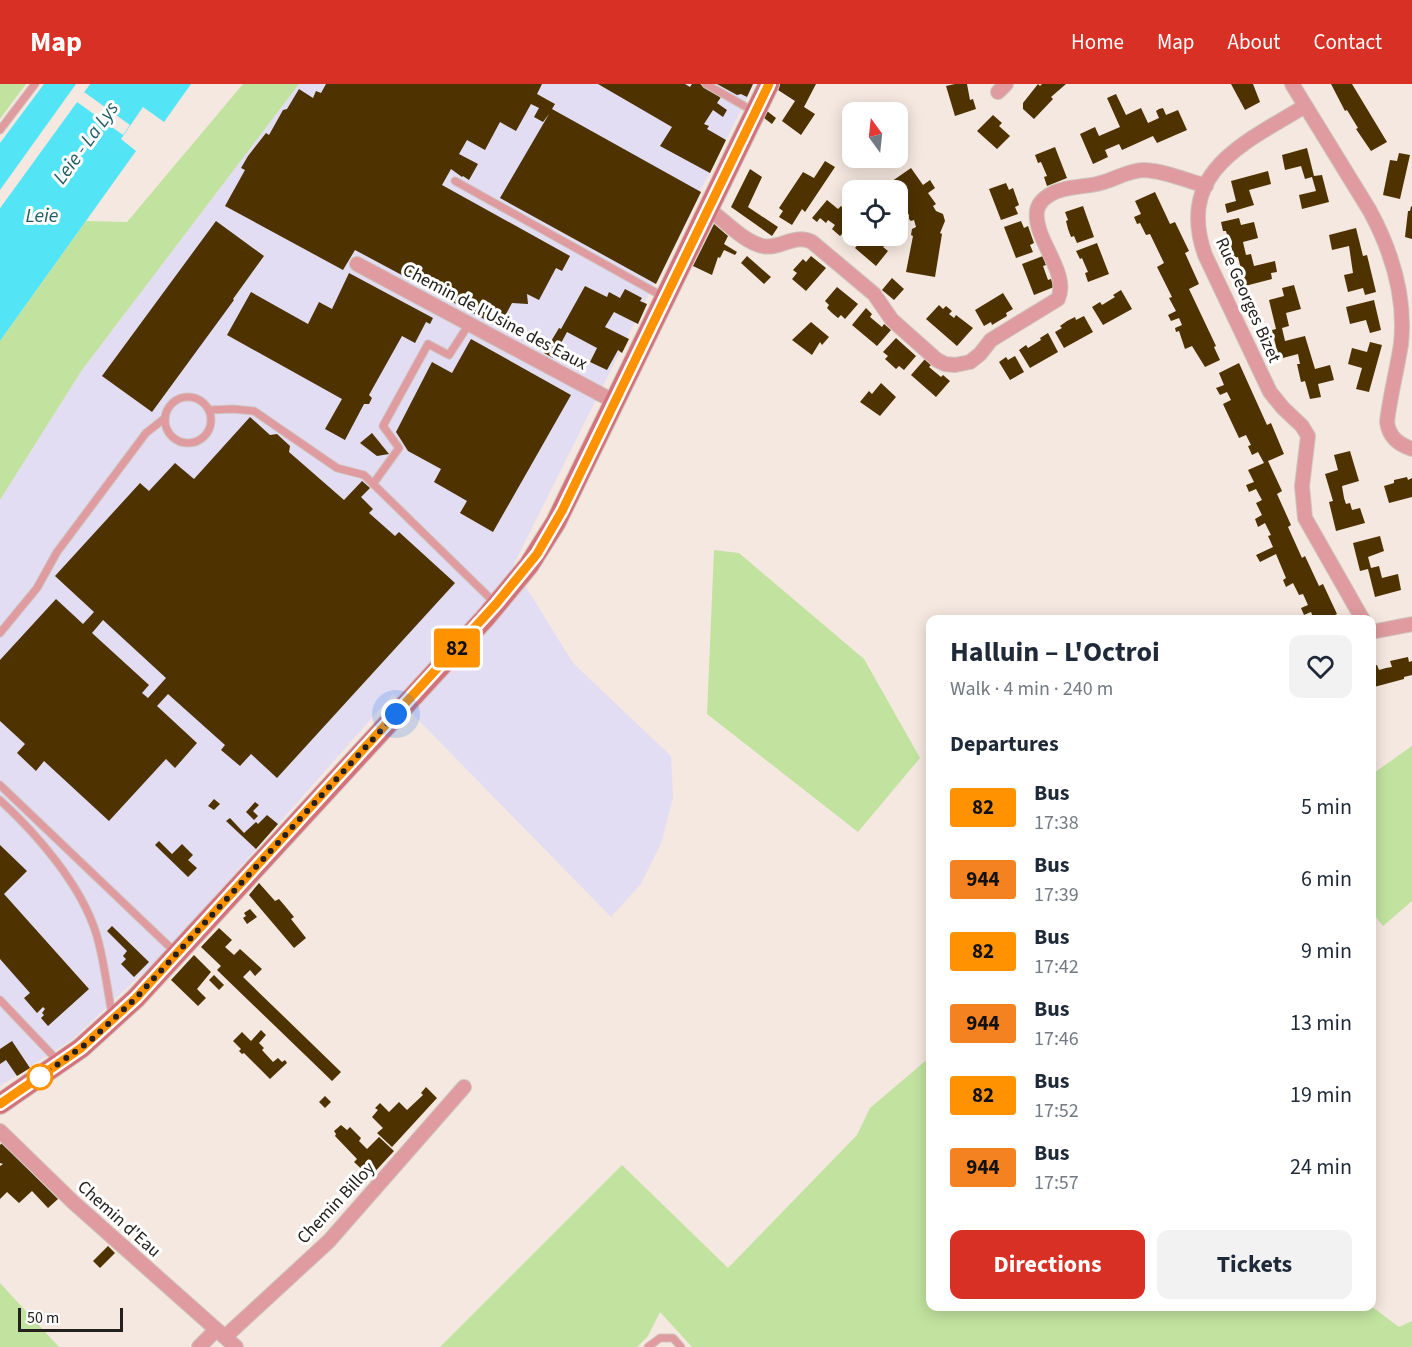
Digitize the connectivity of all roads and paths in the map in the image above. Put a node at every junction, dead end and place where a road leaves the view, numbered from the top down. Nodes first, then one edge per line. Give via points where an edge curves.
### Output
1 (35, 84) edge
2 (706, 84) edge
3 (769, 84) edge
4 (1292, 84) edge
5 (1305, 106) junction
6 (755, 112) junction
7 (0, 130) edge
8 (455, 182) dead end
9 (1206, 186) junction
10 (708, 209) junction
11 (357, 264) dead end
12 (665, 298) junction
13 (469, 324) junction
14 (615, 402) junction
15 (210, 410) junction
16 (165, 418) junction
17 (1412, 449) edge
18 (373, 484) junction
19 (496, 604) junction
20 (1360, 615) edge
21 (1412, 624) edge
22 (1376, 631) edge
23 (0, 633) edge
24 (0, 785) edge
25 (0, 801) edge
26 (176, 954) junction
27 (0, 1000) edge
28 (114, 1020) junction
29 (60, 1063) junction
30 (464, 1087) dead end
31 (0, 1104) edge
32 (0, 1131) edge
33 (221, 1333) junction
34 (199, 1347) edge
35 (236, 1347) edge
36 (648, 1347) edge
37 (681, 1347) edge

1 - 7 lane
2 - 6 lane
3 - 6 main road
4 - 5 street
5 - 9 street, Rue Georges Bizet via 1229,154
5 - 17 street via 1380,230 1398,284 1402,332 1387,422 1396,441
6 - 10 main road
8 - 12 lane
9 - 10 street via 1146,170 1044,198 1038,207 1038,223 1060,281 1058,298 991,340 974,360 955,365 941,362 925,350 889,318 874,294 812,242 800,238 764,246 744,237
9 - 20 street, Rue Georges Bizet via 1199,220 1205,255 1270,392 1308,436 1302,486 1305,518
10 - 12 main road
11 - 13 street, Chemin de l'Usine des Eaux
12 - 14 main road
13 - 14 street, Chemin de l'Usine des Eaux
13 - 18 lane via 449,356 428,344 383,426 399,448
14 - 19 main road via 550,534
15 - 16 lane via 199,399 184,397 171,404
15 - 16 lane via 208,432 188,443 169,433
15 - 18 lane via 254,411 337,468 364,475
16 - 23 lane via 146,433 57,552 37,588
18 - 19 lane
19 - 26 main road
21 - 22 street
24 - 26 lane
25 - 28 lane via 19,818 75,887 96,933
26 - 28 main road
27 - 29 lane
28 - 29 main road
29 - 31 main road
30 - 33 street, Chemin Billoy via 329,1241
32 - 33 street, Chemin d'Eau via 73,1202
33 - 34 street
33 - 35 street, Chemin d'Eau
36 - 37 lane via 660,1338 673,1338

